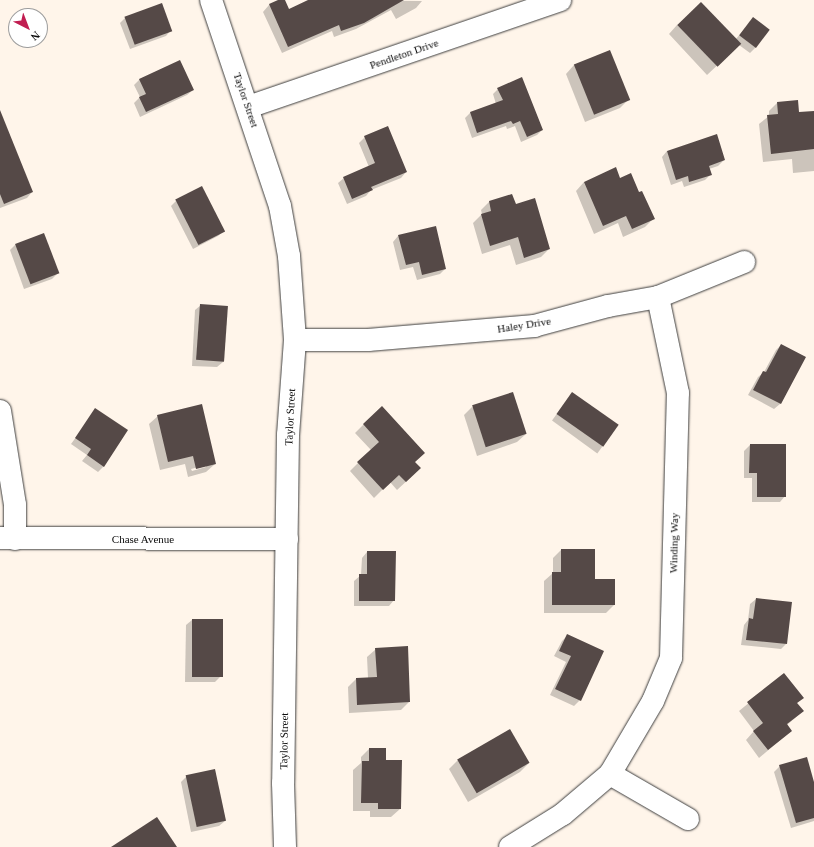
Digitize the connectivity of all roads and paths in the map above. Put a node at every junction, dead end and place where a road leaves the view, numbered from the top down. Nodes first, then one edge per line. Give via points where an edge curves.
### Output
1 (211, 0) edge
2 (560, 0) edge
3 (248, 107) junction
4 (744, 262) dead end
5 (658, 297) junction
6 (295, 340) junction
7 (0, 411) edge
8 (287, 538) junction
9 (7, 539) edge
10 (610, 774) junction
11 (688, 819) dead end
12 (285, 847) edge
13 (510, 847) edge

1 - 3 street, Taylor Street
2 - 3 street, Pendleton Drive
3 - 6 street, Taylor Street via 280,206 288,256
4 - 5 street, Haley Drive
5 - 6 street, Haley Drive via 608,306 534,326 368,340
5 - 10 street, Winding Way via 678,393 671,658 653,701
6 - 8 street, Taylor Street via 288,435
7 - 9 street via 15,505
8 - 9 street, Chase Avenue
8 - 12 street, Taylor Street via 283,783
10 - 11 street
10 - 13 street, Winding Way via 563,814

